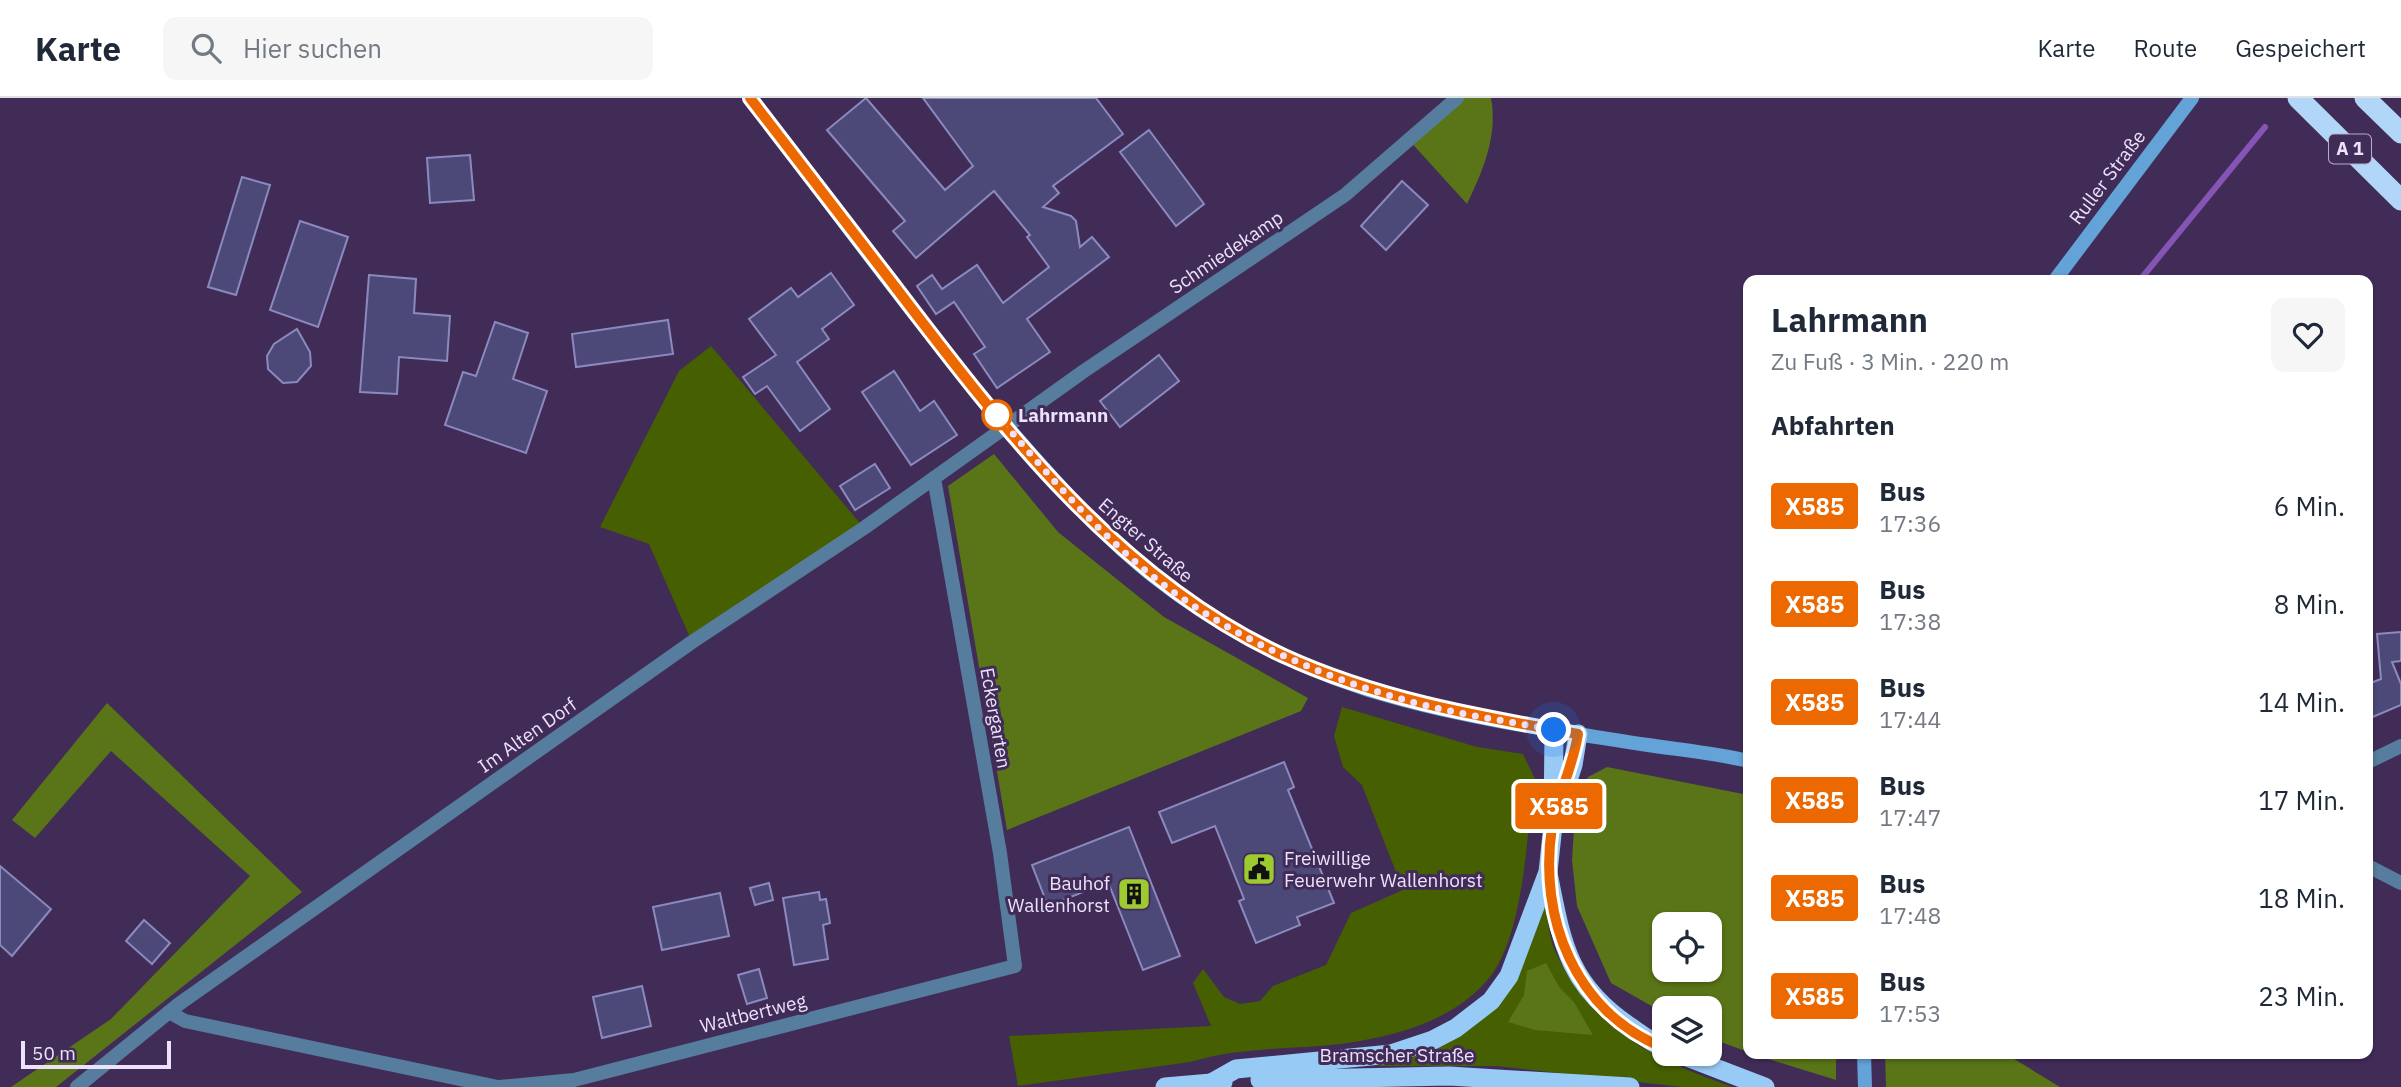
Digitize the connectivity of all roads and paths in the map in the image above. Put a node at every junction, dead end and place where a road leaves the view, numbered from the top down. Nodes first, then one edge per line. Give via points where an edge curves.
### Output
1 (750, 98) edge
2 (1457, 98) edge
3 (2192, 98) edge
4 (2298, 98) edge
5 (2365, 98) edge
6 (2401, 133) edge
7 (2401, 200) edge
8 (2059, 275) edge
9 (1007, 428) junction
10 (934, 478) junction
11 (1554, 730) junction
12 (1578, 734) junction
13 (2401, 746) edge
14 (1743, 755) edge
15 (1728, 756) junction
16 (1743, 760) edge
17 (2373, 760) edge
18 (1553, 824) junction
19 (2373, 869) edge
20 (1548, 873) junction
21 (2401, 883) edge
22 (1015, 966) joint
23 (169, 1012) junction
24 (1652, 1041) edge
25 (1864, 1059) edge
26 (1710, 1066) edge
27 (1213, 1082) junction
28 (77, 1087) edge
29 (499, 1087) edge
30 (1165, 1087) edge
31 (1630, 1087) edge
32 (1765, 1087) edge
33 (1865, 1087) edge

1 - 9 main road, Engter Straße
2 - 9 street, Schmiedekamp via 1345,195
3 - 8 main road, Ruller Straße
4 - 7 highway, A 1
5 - 6 highway, A 1
9 - 10 street, Im Alten Dorf
9 - 11 main road, Engter Straße via 1089,517 1151,574 1234,630 1343,681 1399,699
10 - 22 street, Eckergarten via 1000,853
10 - 23 street, Im Alten Dorf via 692,642
11 - 12 main road, Engter Straße
11 - 18 highway
12 - 15 main road, Engter Straße
12 - 18 highway
13 - 17 street
14 - 15 main road, Engter Straße
15 - 16 main road, Engter Straße
18 - 20 highway
19 - 21 street
20 - 24 highway via 1571,964 1584,987 1603,1010
20 - 27 highway via 1509,976 1491,1001 1456,1028 1391,1054 1236,1069
22 - 29 street, Waltbertweg via 574,1080
23 - 28 street, Im Alten Dorf
23 - 29 street, Waltbertweg via 185,1021
25 - 33 main road
26 - 32 highway
27 - 30 highway, Bramscher Straße
27 - 31 highway, Bramscher Straße via 1449,1076

